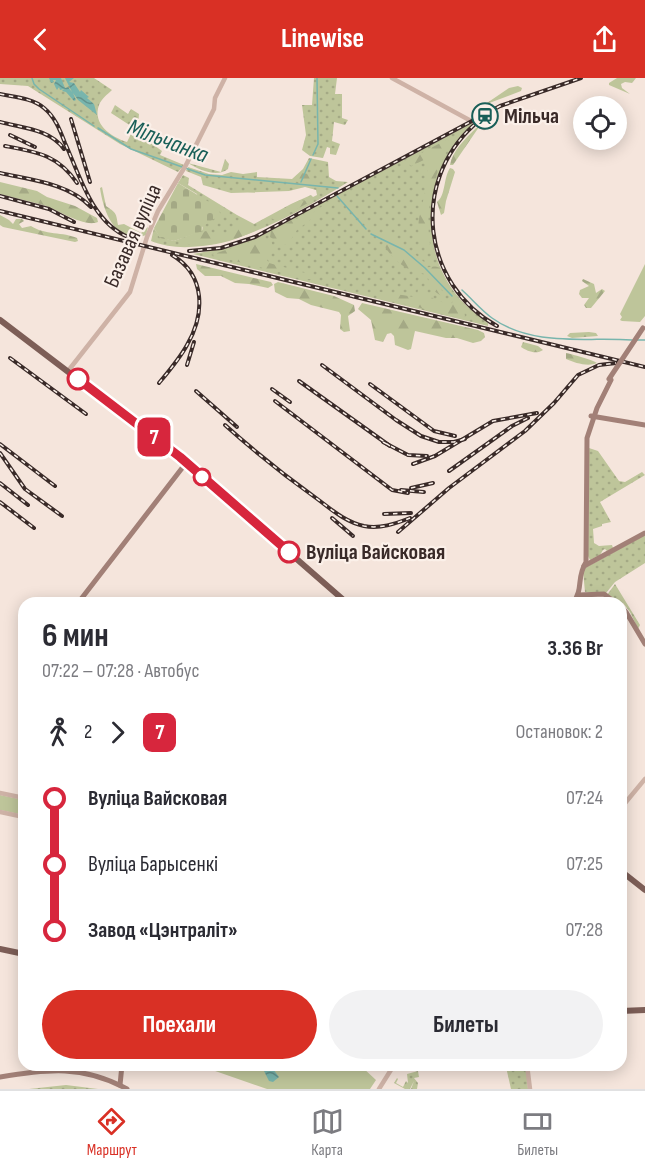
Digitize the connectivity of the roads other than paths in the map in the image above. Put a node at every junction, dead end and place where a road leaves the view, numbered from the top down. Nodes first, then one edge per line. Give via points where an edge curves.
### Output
1 (225, 78) edge
2 (392, 78) edge
3 (484, 128) dead end
4 (0, 320) edge
5 (644, 327) edge
6 (68, 371) junction
7 (591, 417) junction
8 (645, 425) edge
9 (186, 463) junction
10 (645, 533) edge
11 (588, 561) junction
12 (582, 567) junction
13 (579, 595) joint
14 (83, 597) edge
15 (340, 597) edge
16 (608, 597) edge
17 (627, 614) edge
18 (645, 644) edge
19 (645, 779) edge
20 (0, 793) edge
21 (18, 797) edge
22 (627, 801) edge
23 (0, 812) edge
24 (18, 816) edge
25 (627, 876) edge
26 (645, 890) edge
27 (0, 949) edge
28 (18, 953) edge
29 (645, 1010) edge
30 (627, 1011) edge
31 (121, 1071) edge
32 (390, 1071) edge
33 (527, 1071) edge
34 (121, 1075) junction
35 (0, 1077) edge
36 (110, 1080) junction
37 (120, 1085) junction
38 (128, 1089) edge
39 (380, 1089) edge
40 (530, 1089) edge

1 - 6 street, Базавая вуліца via 214,109 158,211 130,292
2 - 3 street
4 - 6 main road
5 - 7 main road, bridge
6 - 9 main road
7 - 8 main road
7 - 11 main road via 586,451
7 - 12 main road via 583,453
9 - 14 main road
9 - 15 main road
10 - 11 main road
11 - 12 main road
12 - 13 main road
13 - 16 main road
17 - 18 main road
19 - 22 street
20 - 21 street
23 - 24 street
25 - 26 main road
27 - 28 main road
29 - 30 main road
31 - 34 main road
32 - 39 street
33 - 40 street
34 - 36 main road
34 - 37 main road
35 - 36 main road via 56,1071
36 - 37 main road
37 - 38 main road

